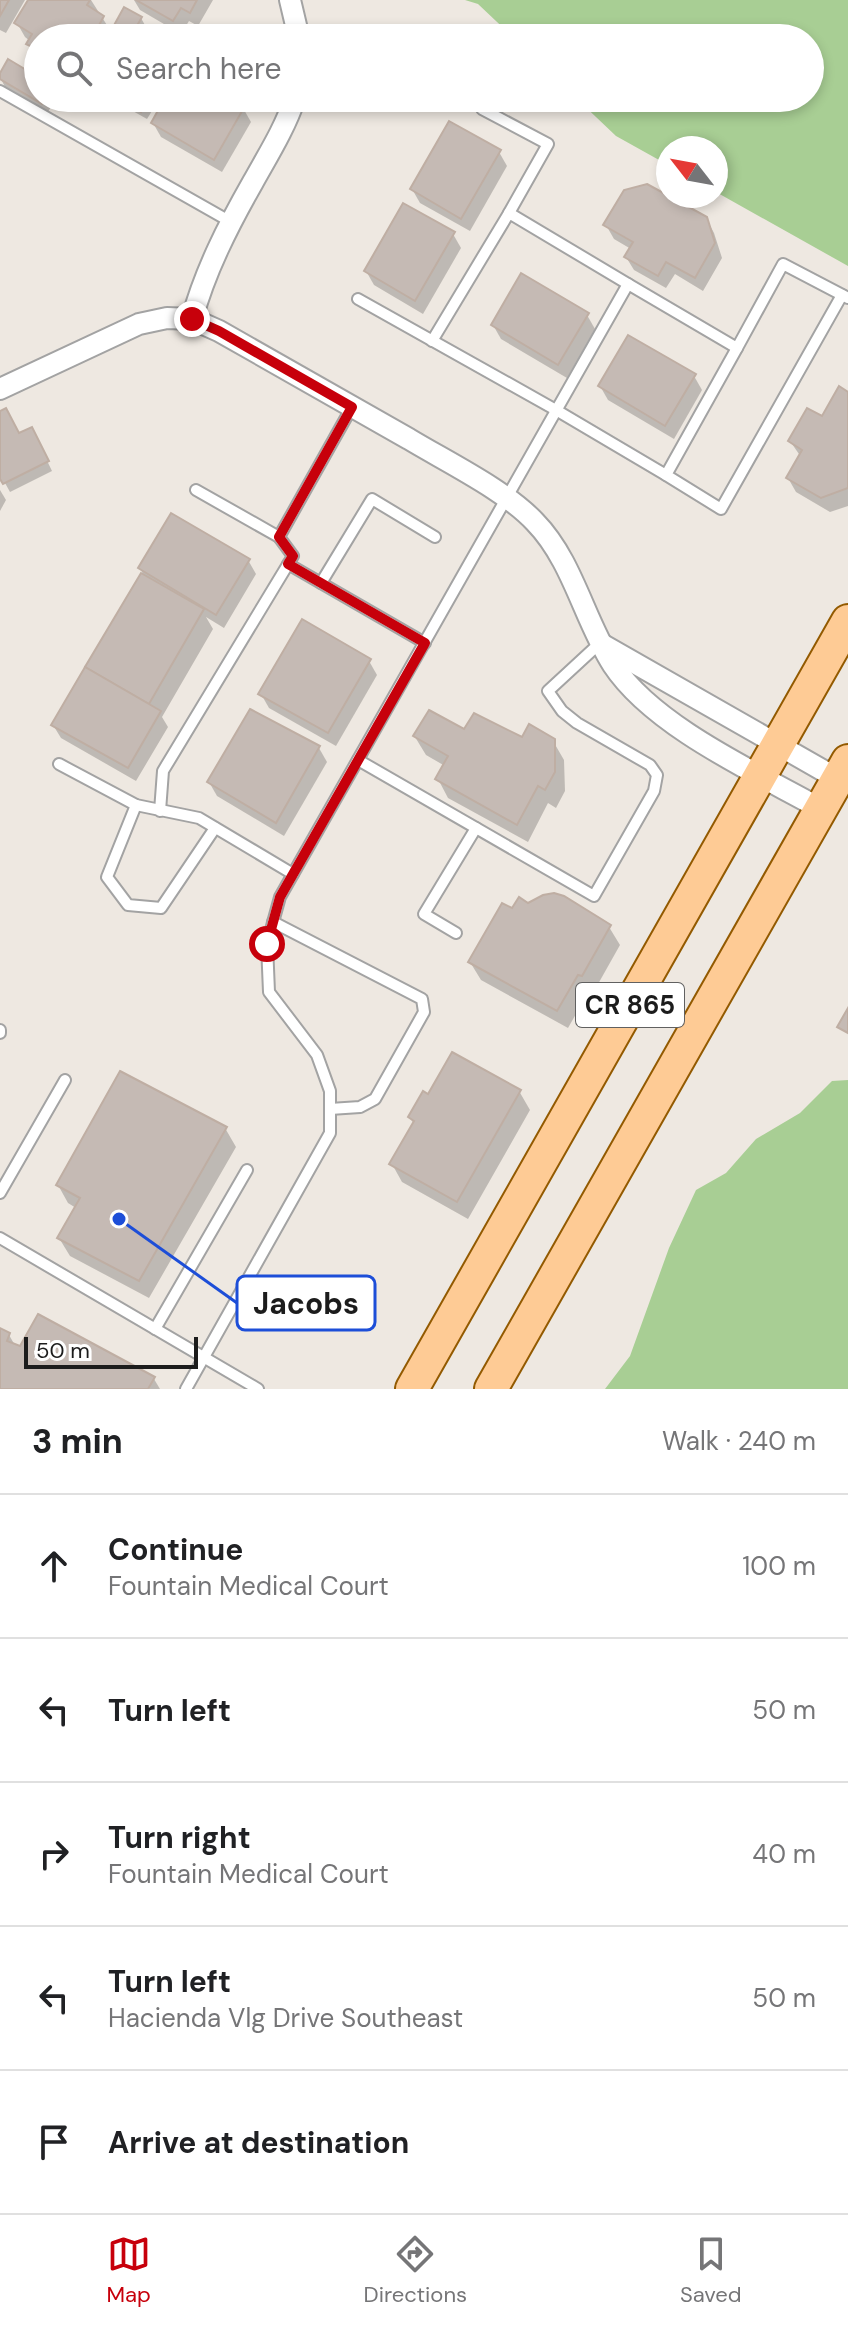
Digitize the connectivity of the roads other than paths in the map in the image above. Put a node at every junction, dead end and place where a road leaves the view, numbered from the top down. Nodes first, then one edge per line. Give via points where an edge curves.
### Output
1 (290, 0) edge
2 (296, 24) edge
3 (0, 91) edge
4 (24, 105) edge
5 (37, 112) edge
6 (289, 112) edge
7 (488, 112) edge
8 (509, 213) junction
9 (231, 222) junction
10 (628, 284) junction
11 (845, 296) edge
12 (358, 299) dead end
13 (192, 319) junction
14 (432, 341) junction
15 (737, 348) junction
16 (0, 389) edge
17 (352, 407) junction
18 (556, 410) junction
19 (666, 475) junction
20 (196, 490) dead end
21 (506, 499) junction
22 (279, 537) junction
23 (435, 537) dead end
24 (288, 564) junction
25 (321, 583) junction
26 (848, 621) edge
27 (425, 643) junction
28 (600, 643) junction
29 (777, 746) junction
30 (358, 760) junction
31 (59, 764) dead end
32 (843, 770) edge
33 (760, 775) junction
34 (136, 805) junction
35 (821, 809) junction
36 (160, 811) junction
37 (215, 828) junction
38 (476, 828) junction
39 (293, 874) junction
40 (273, 922) junction
41 (456, 933) dead end
42 (65, 1080) dead end
43 (330, 1109) junction
44 (247, 1170) dead end
45 (0, 1193) edge
46 (0, 1238) edge
47 (155, 1329) junction
48 (204, 1358) junction
49 (186, 1389) edge
50 (258, 1389) edge
51 (412, 1389) edge
52 (491, 1389) edge

1 - 2 street
3 - 4 lane
5 - 9 lane
6 - 9 street
7 - 8 lane via 548,144
8 - 10 lane
8 - 14 lane
9 - 13 street
10 - 15 lane
10 - 18 lane
11 - 15 lane via 783,264
11 - 19 lane via 721,509
12 - 14 lane
13 - 16 street via 139,324
13 - 17 street
14 - 18 lane
15 - 19 lane
17 - 21 street
17 - 22 lane
18 - 19 lane
18 - 21 lane
20 - 22 lane
21 - 27 lane
21 - 28 street via 550,539
22 - 24 lane via 293,556
23 - 25 lane via 372,499
24 - 25 lane
24 - 36 lane via 163,771
25 - 27 lane
26 - 29 main road, CR 865
27 - 30 lane
28 - 29 street
28 - 33 street via 632,689 668,721
28 - 38 lane via 548,691 569,717 650,765 657,775 654,791 594,896
29 - 32 street
29 - 33 main road, CR 865
30 - 38 lane
30 - 39 lane
31 - 34 lane
32 - 35 main road, CR 865
33 - 35 street
33 - 51 main road, CR 865
34 - 36 lane
34 - 37 lane via 107,877 128,905 161,908
35 - 52 main road, CR 865
36 - 37 lane via 199,818
37 - 39 lane
38 - 41 lane via 424,914
39 - 40 lane
40 - 43 lane via 267,944 269,992 317,1055 330,1091
40 - 43 lane via 422,999 424,1012 375,1099 360,1107
42 - 45 lane
43 - 48 lane via 330,1133
44 - 47 lane
46 - 47 lane
47 - 48 lane
48 - 49 lane
48 - 50 lane

